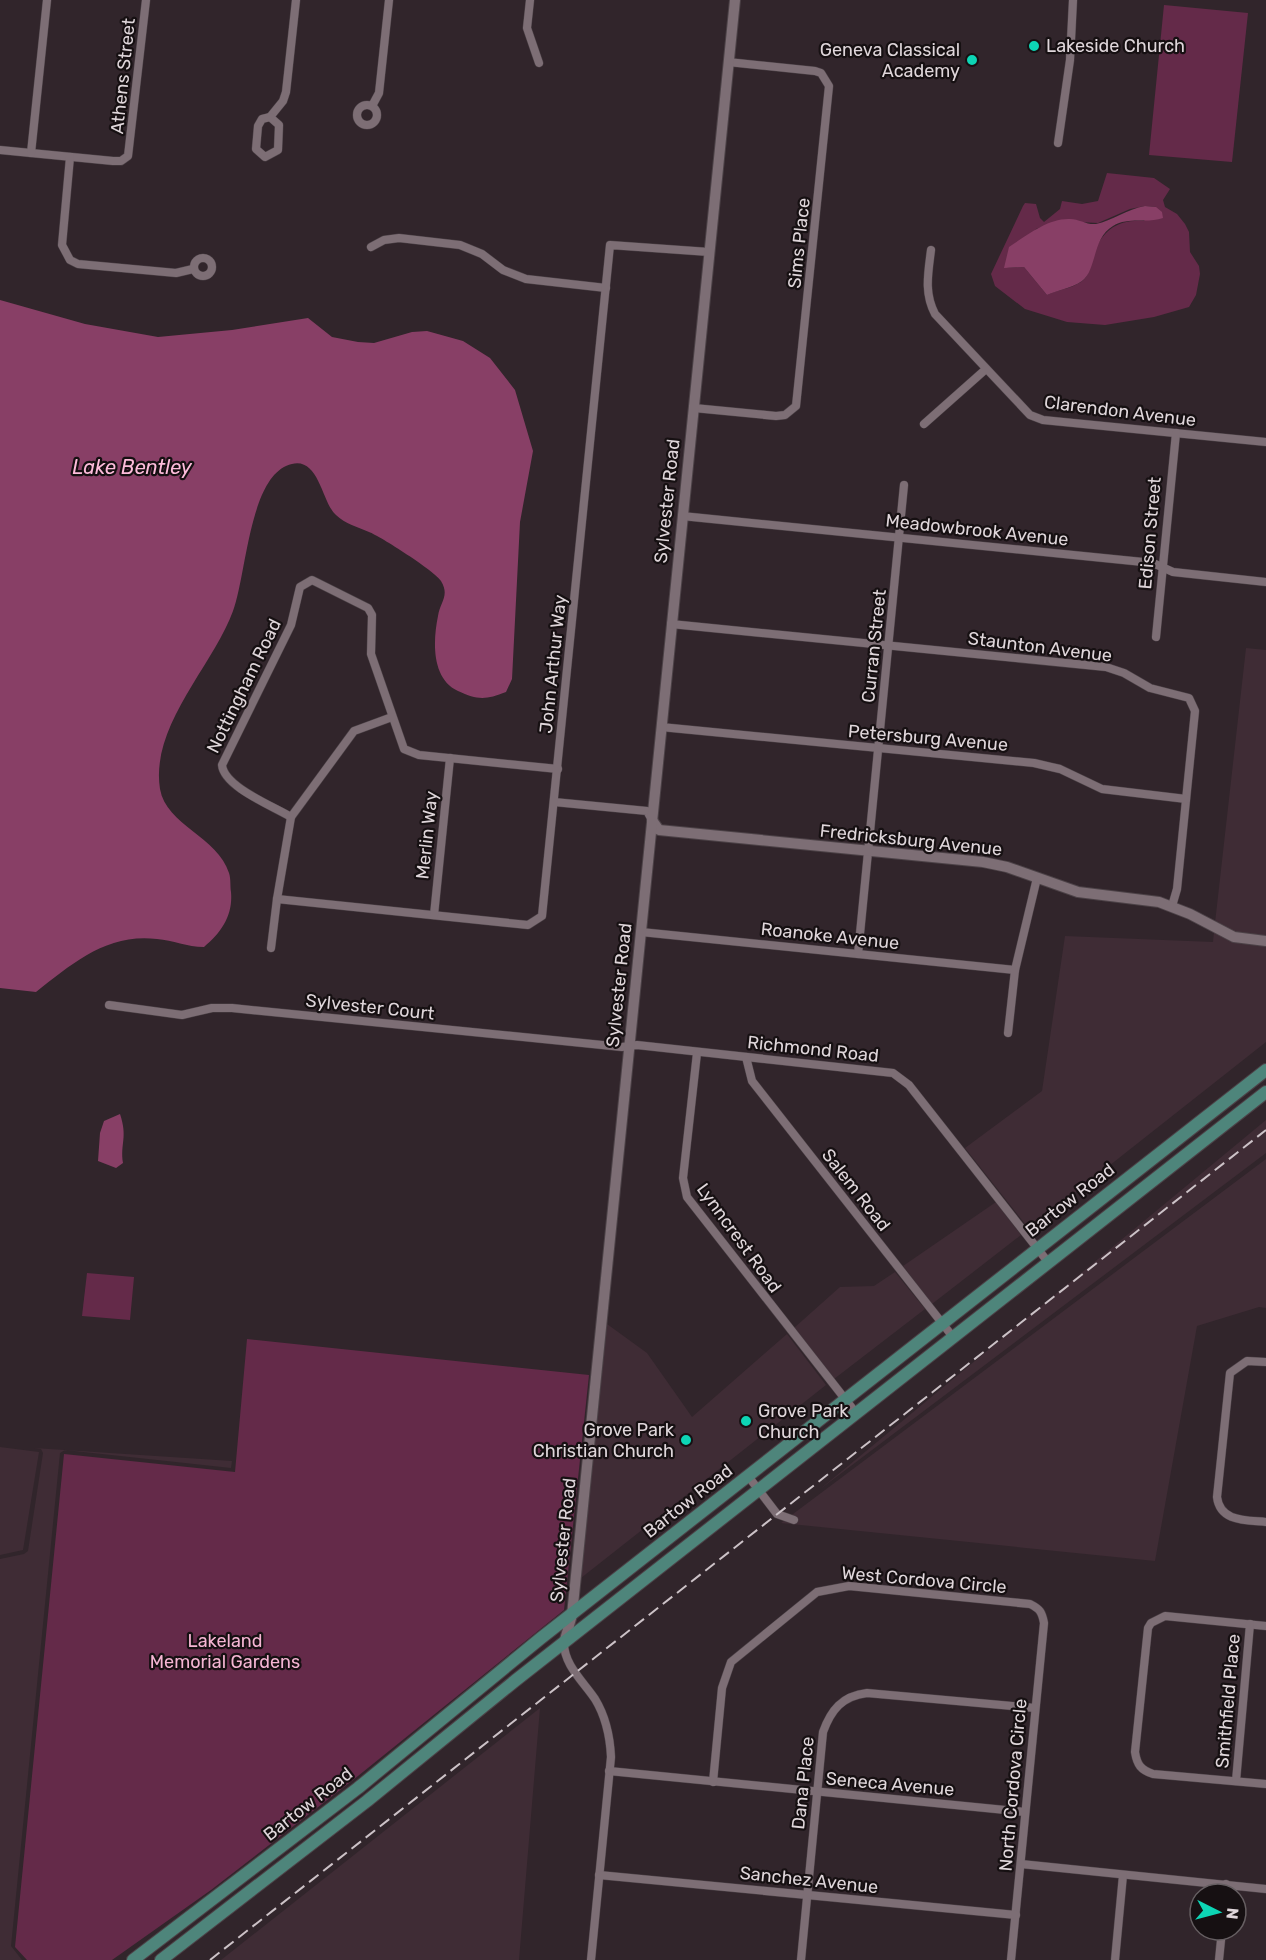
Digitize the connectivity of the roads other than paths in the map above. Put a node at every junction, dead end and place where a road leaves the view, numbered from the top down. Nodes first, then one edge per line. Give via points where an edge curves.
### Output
1 (47, 0) edge
2 (146, 0) edge
3 (296, 0) edge
4 (389, 0) edge
5 (530, 0) edge
6 (735, 0) edge
7 (1073, 0) edge
8 (728, 62) junction
9 (540, 63) dead end
10 (372, 106) dead end
11 (270, 117) junction
12 (1058, 143) dead end
13 (0, 150) edge
14 (31, 153) junction
15 (70, 158) junction
16 (371, 247) dead end
17 (931, 250) dead end
18 (709, 252) junction
19 (193, 269) dead end
20 (606, 288) junction
21 (986, 369) junction
22 (694, 408) junction
23 (924, 424) dead end
24 (1176, 433) junction
25 (1266, 442) edge
26 (904, 485) dead end
27 (682, 516) junction
28 (900, 538) junction
29 (1162, 569) junction
30 (1266, 582) edge
31 (671, 624) junction
32 (1156, 637) dead end
33 (889, 645) junction
34 (392, 717) junction
35 (661, 727) junction
36 (879, 749) junction
37 (450, 758) junction
38 (558, 769) junction
39 (1186, 799) junction
40 (554, 802) junction
41 (291, 817) junction
42 (652, 820) junction
43 (868, 851) junction
44 (1037, 878) junction
45 (277, 899) junction
46 (1172, 906) junction
47 (434, 915) junction
48 (641, 932) junction
49 (1266, 940) edge
50 (272, 948) dead end
51 (858, 954) junction
52 (1015, 970) junction
53 (108, 1005) dead end
54 (1008, 1033) dead end
55 (630, 1047) junction
56 (697, 1053) junction
57 (746, 1057) junction
58 (1266, 1070) edge
59 (1266, 1092) edge
60 (1038, 1248) junction
61 (1048, 1262) junction
62 (942, 1324) junction
63 (953, 1336) junction
64 (1266, 1362) edge
65 (845, 1401) junction
66 (856, 1413) junction
67 (748, 1476) junction
68 (759, 1490) junction
69 (794, 1520) dead end
70 (1266, 1522) edge
71 (1042, 1613) joint
72 (572, 1615) junction
73 (1250, 1624) junction
74 (1266, 1626) edge
75 (564, 1643) junction
76 (1035, 1708) junction
77 (609, 1771) junction
78 (1236, 1781) junction
79 (713, 1782) junction
80 (1266, 1784) edge
81 (817, 1793) junction
82 (1025, 1812) junction
83 (1022, 1864) junction
84 (599, 1875) junction
85 (1123, 1875) junction
86 (1203, 1882) edge
87 (1248, 1887) edge
88 (1266, 1889) edge
89 (807, 1896) junction
90 (1016, 1915) junction
91 (1221, 1942) edge
92 (138, 1958) edge
93 (161, 1960) edge
94 (591, 1960) edge
95 (801, 1960) edge
96 (1011, 1960) edge
97 (1115, 1960) edge
98 (1219, 1960) edge

1 - 14 street
2 - 15 street, Athens Street via 129,154 121,161
3 - 11 street via 286,92
4 - 10 street via 379,93
5 - 9 street via 527,28
6 - 8 street, Sylvester Road
7 - 12 street via 1070,60
8 - 18 street, Sylvester Road
8 - 22 street, Sims Place via 815,71 830,86 796,406 785,415 776,416
11 - 11 street via 262,119 258,126 256,148 265,157 278,150 279,125
13 - 14 street
14 - 15 street
15 - 19 street via 62,245 70,260 176,273
16 - 20 street via 399,238 460,245 519,277
17 - 21 street, Clarendon Avenue via 926,288 929,302 935,314
18 - 20 street, John Arthur Way via 610,245
18 - 22 street, Sylvester Road
20 - 38 street, John Arthur Way
21 - 23 street
21 - 24 street, Clarendon Avenue via 1024,410 1037,418
22 - 27 street, Sylvester Road
24 - 25 street, Clarendon Avenue
24 - 29 street, Edison Street
26 - 28 street, Curran Street
27 - 28 street, Meadowbrook Avenue
27 - 31 street, Sylvester Road
28 - 29 street, Meadowbrook Avenue via 1154,563
28 - 33 street, Curran Street
29 - 30 street, Meadowbrook Avenue
29 - 32 street, Edison Street
31 - 33 street, Staunton Avenue
31 - 35 street, Sylvester Road
33 - 36 street, Curran Street
33 - 39 street, Staunton Avenue via 1106,667 1150,688 1182,694 1193,703 1195,711
34 - 37 street, Nottingham Road via 400,743 410,754
34 - 41 street via 354,730
34 - 41 street, Nottingham Road via 371,654 372,615 320,582 305,582 297,594 291,625 222,765 230,782
35 - 36 street, Petersburg Avenue
35 - 42 street, Sylvester Road
36 - 39 street, Petersburg Avenue via 1048,765 1108,791
36 - 43 street, Curran Street
37 - 38 street, Nottingham Road
37 - 47 street, Merlin Way
38 - 40 street, John Arthur Way
39 - 46 street, Staunton Avenue
40 - 42 street via 647,811
40 - 47 street, John Arthur Way via 542,916 528,925
41 - 45 street
42 - 43 street, Fredricksburg Avenue via 659,830
42 - 48 street, Sylvester Road
43 - 44 street, Fredricksburg Avenue via 983,862
43 - 51 street, Curran Street
44 - 46 street, Fredricksburg Avenue via 1084,894
44 - 52 street
45 - 47 street, John Arthur Way
45 - 50 street
46 - 49 street, Fredricksburg Avenue via 1234,937
48 - 51 street, Roanoke Avenue
48 - 55 street, Sylvester Road
51 - 52 street, Roanoke Avenue
52 - 54 street
53 - 55 street, Sylvester Court via 182,1015 232,1008
55 - 56 street, Richmond Road
55 - 72 street, Sylvester Road
56 - 57 street, Richmond Road
56 - 65 street, Lynncrest Road via 683,1178 687,1197
57 - 60 street, Richmond Road via 878,1070 902,1077
57 - 62 street, Salem Road via 752,1081
58 - 60 main road, Bartow Road
59 - 61 main road, Bartow Road
60 - 61 street, Richmond Road
60 - 62 main road, Bartow Road
61 - 63 main road, Bartow Road
62 - 63 street, Salem Road
62 - 65 main road, Bartow Road
63 - 66 main road, Bartow Road
64 - 70 street via 1247,1361 1237,1366 1228,1381 1217,1497 1218,1505 1231,1518
65 - 66 street, Lynncrest Road
65 - 67 main road, Bartow Road
66 - 68 main road, Bartow Road
67 - 68 street
67 - 72 main road, Bartow Road
68 - 69 street via 777,1514
68 - 75 main road, Bartow Road
71 - 76 street, North Cordova Circle
71 - 79 street, West Cordova Circle via 1030,1604 849,1586 817,1592 731,1662 722,1688
72 - 75 street, Sylvester Road
72 - 92 main road, Bartow Road via 358,1788
73 - 74 street
73 - 78 street, Smithfield Place
73 - 78 street via 1165,1616 1151,1623 1135,1752 1136,1763 1153,1774
75 - 77 street via 568,1662 596,1700 608,1727
75 - 93 main road, Bartow Road
76 - 81 street, Dana Place via 886,1694 854,1695 829,1715 823,1732
76 - 82 street, North Cordova Circle
77 - 79 street, Seneca Avenue
77 - 84 street
78 - 80 street
79 - 81 street, Seneca Avenue
81 - 82 street, Seneca Avenue
81 - 89 street, Dana Place
82 - 83 street, North Cordova Circle
83 - 85 street
83 - 90 street, North Cordova Circle
84 - 89 street, Sanchez Avenue
84 - 94 street
85 - 86 street
85 - 97 street
87 - 88 street
89 - 90 street, Sanchez Avenue
89 - 95 street, Dana Place
90 - 96 street, North Cordova Circle
91 - 98 street

